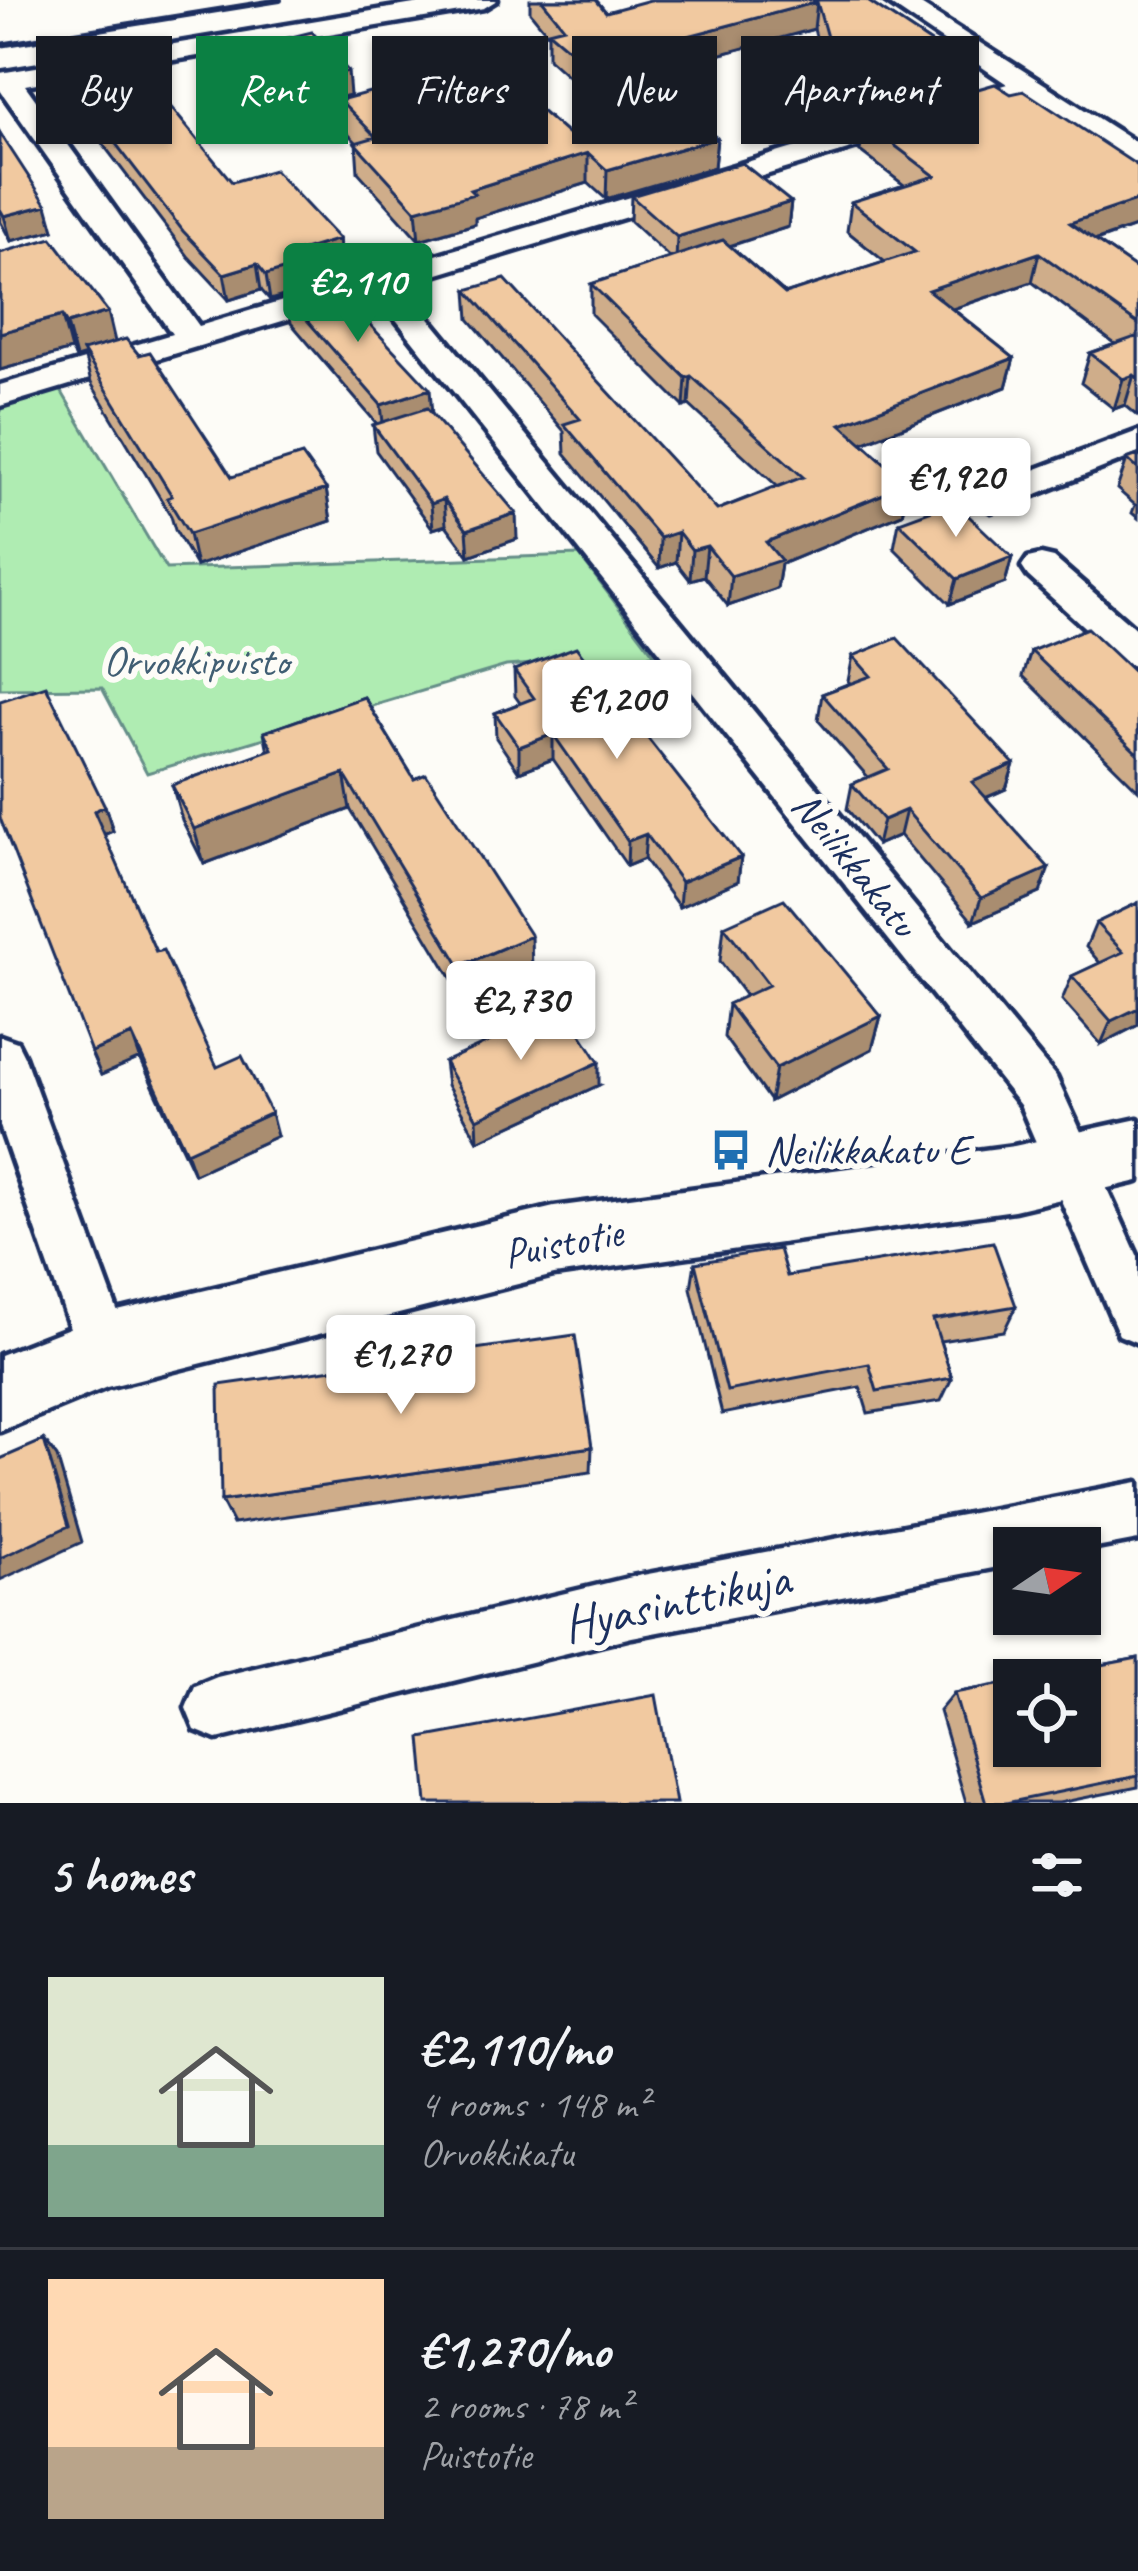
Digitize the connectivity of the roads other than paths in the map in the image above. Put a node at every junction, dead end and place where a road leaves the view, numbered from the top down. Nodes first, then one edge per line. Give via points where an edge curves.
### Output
1 (484, 0) edge
2 (896, 0) edge
3 (4, 81) edge
4 (1027, 87) junction
5 (1138, 157) edge
6 (379, 278) junction
7 (190, 336) junction
8 (0, 395) edge
9 (1138, 442) edge
10 (991, 500) dead end
11 (1041, 567) dead end
12 (1138, 653) edge
13 (0, 1056) edge
14 (1104, 1159) edge
15 (1138, 1317) edge
16 (105, 1351) junction
17 (0, 1393) edge
18 (1138, 1511) edge
19 (218, 1708) dead end

1 - 3 street
2 - 4 street
3 - 7 street
4 - 5 street
4 - 6 street
6 - 7 street
6 - 14 street, Neilikkakatu via 1039,1092
7 - 8 street
9 - 10 street
11 - 12 street
13 - 16 street
14 - 15 street, Neilikkakatu
14 - 16 street, Puistotie via 554,1240
16 - 17 street, Puistotie
18 - 19 street, Hyasinttikuja via 632,1607

